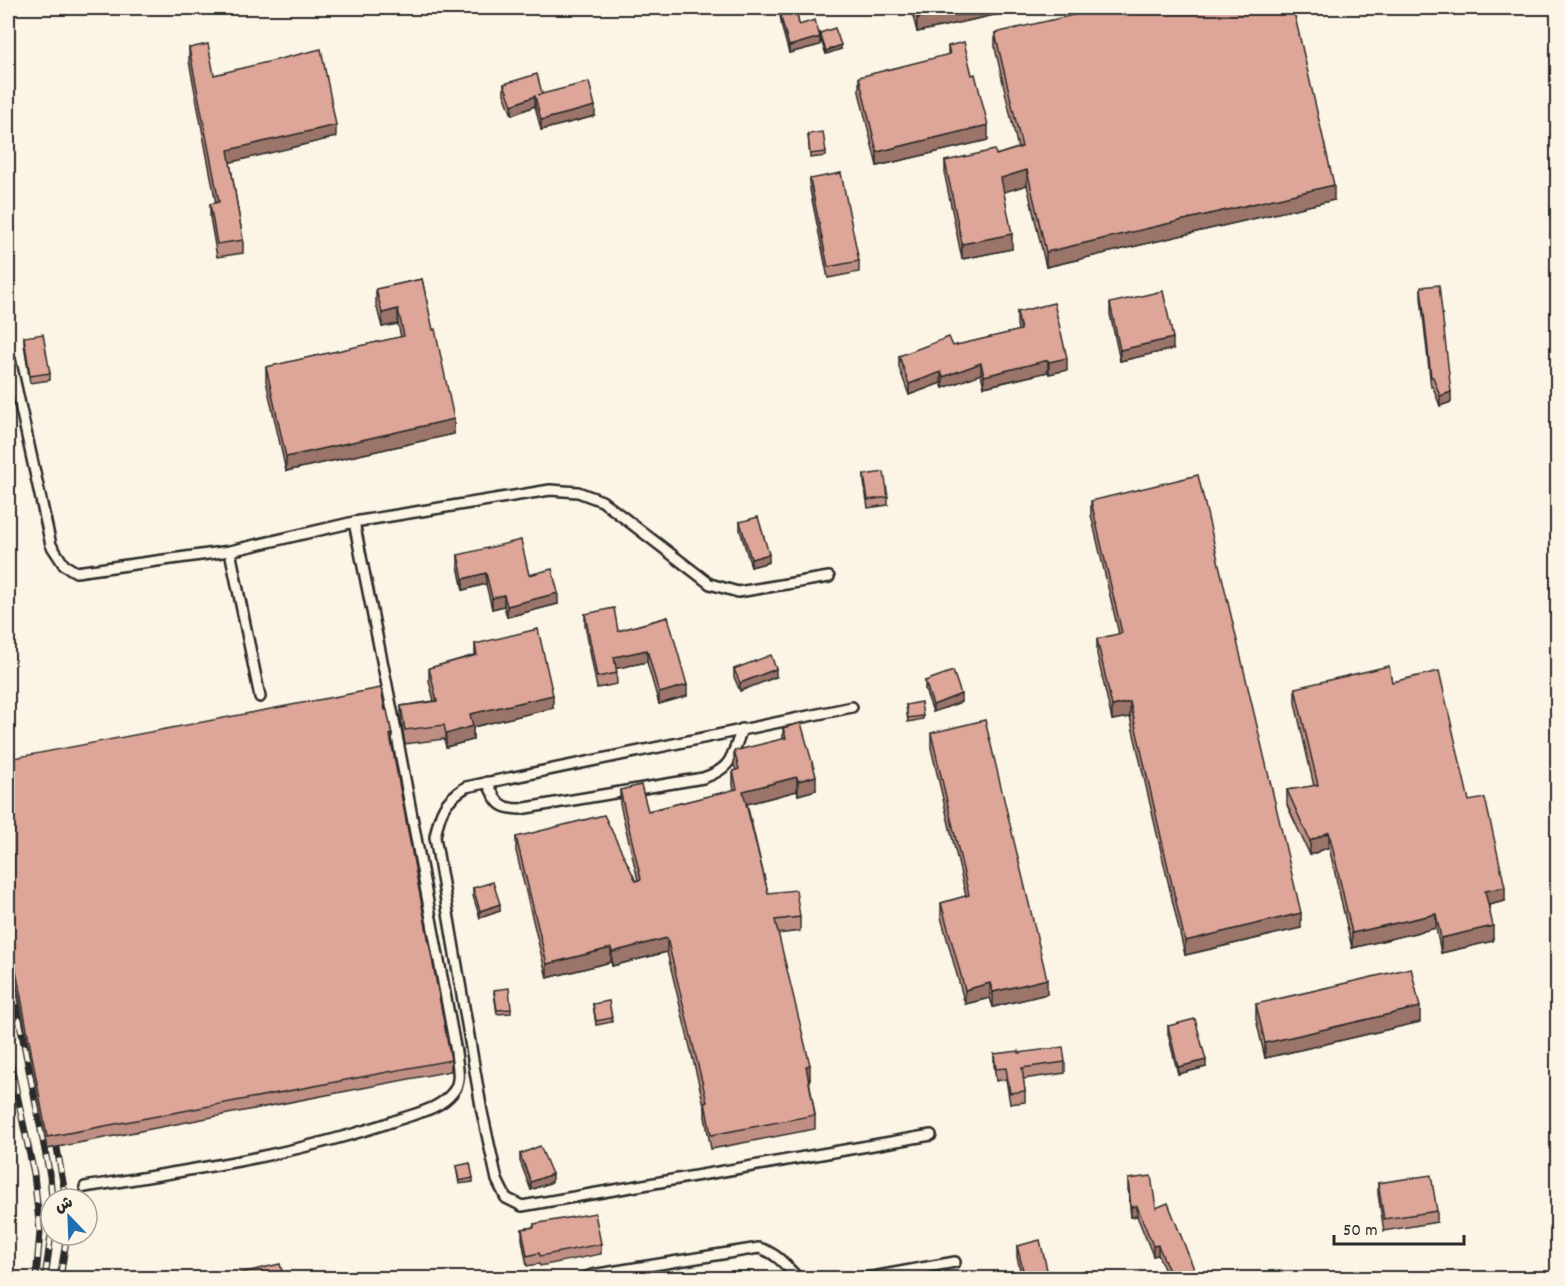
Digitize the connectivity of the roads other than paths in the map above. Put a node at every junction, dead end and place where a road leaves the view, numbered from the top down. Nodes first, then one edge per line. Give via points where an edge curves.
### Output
1 (10, 359) dead end
2 (354, 522) junction
3 (230, 551) junction
4 (829, 577) dead end
5 (260, 697) dead end
6 (852, 707) dead end
7 (742, 729) junction
8 (487, 782) junction
9 (931, 1135) dead end
10 (85, 1187) dead end
11 (955, 1262) dead end
12 (585, 1278) edge
13 (798, 1278) edge
14 (867, 1278) edge

1 - 3 lane via 51,545 64,565 76,572
2 - 3 lane
2 - 4 lane via 550,490 578,492 602,501 710,585 738,592
2 - 10 lane via 454,1041 458,1084 435,1107 366,1131 234,1163
3 - 5 lane
6 - 7 lane
7 - 8 lane
7 - 8 lane via 729,764 703,778 520,809 497,804
8 - 9 lane via 466,787 452,796 440,813 435,837 482,1112 497,1180 506,1198 522,1206
11 - 14 lane
12 - 13 lane via 759,1248 779,1257

